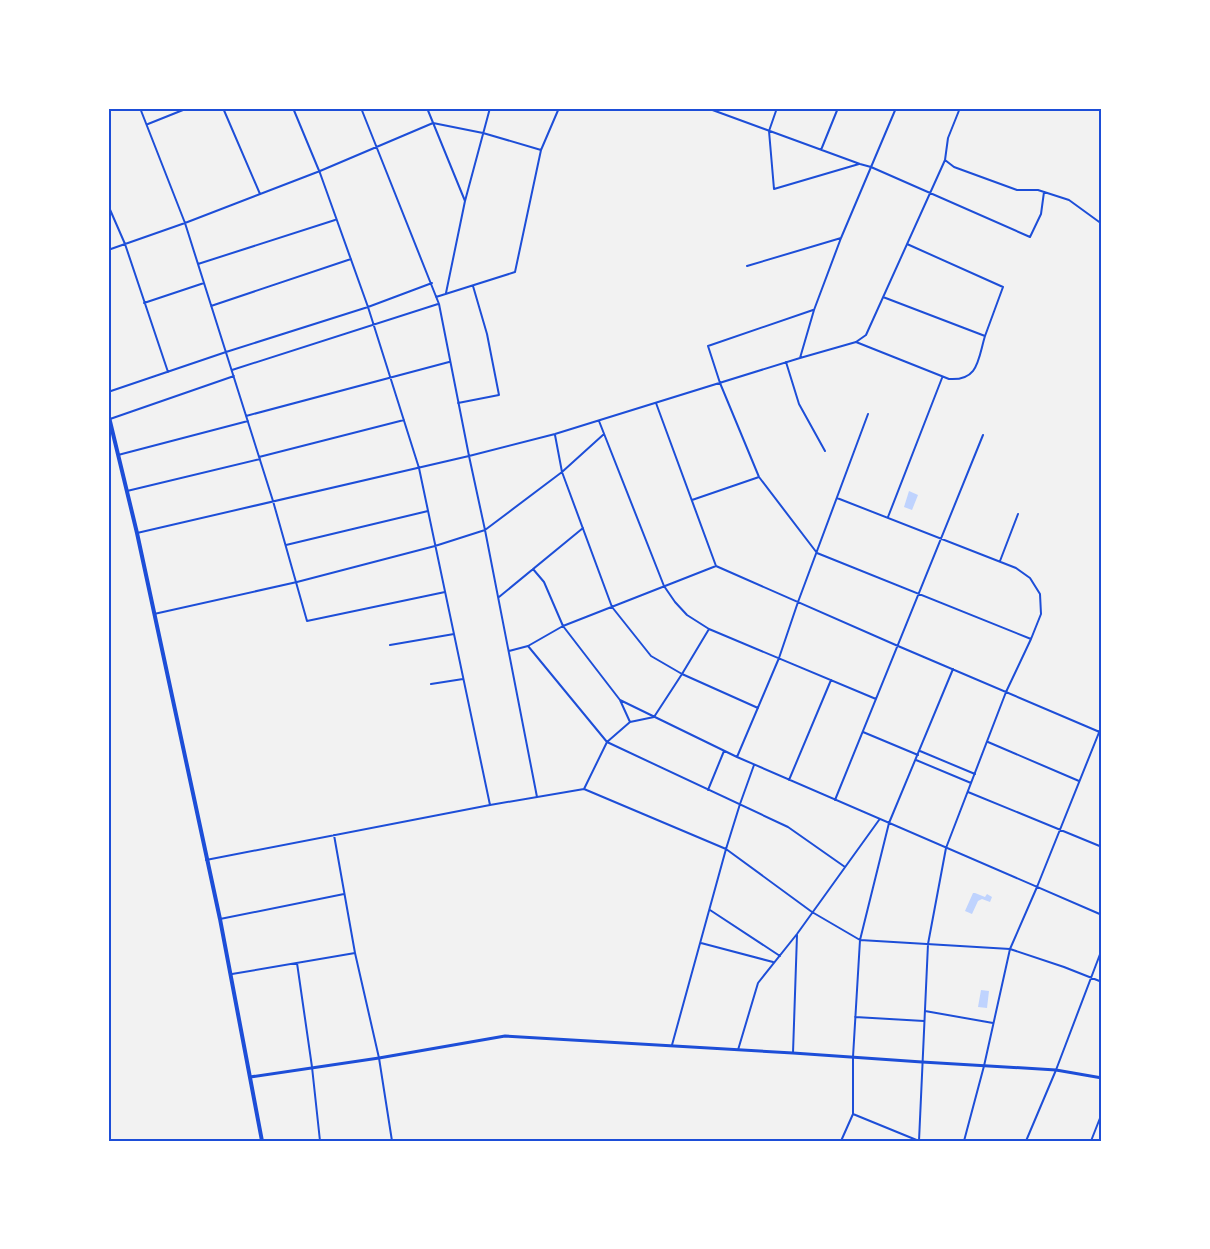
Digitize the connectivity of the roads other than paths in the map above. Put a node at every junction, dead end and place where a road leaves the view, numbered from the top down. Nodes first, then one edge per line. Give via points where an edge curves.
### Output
1 (140, 108) edge
2 (188, 108) edge
3 (223, 108) edge
4 (293, 108) edge
5 (361, 108) edge
6 (427, 108) edge
7 (490, 108) edge
8 (559, 108) edge
9 (707, 108) edge
10 (777, 108) edge
11 (838, 108) edge
12 (896, 108) edge
13 (960, 108) edge
14 (433, 123) junction
15 (148, 124) junction
16 (769, 130) junction
17 (483, 133) junction
18 (377, 147) junction
19 (541, 150) junction
20 (821, 150) junction
21 (945, 160) junction
22 (860, 164) junction
23 (872, 167) junction
24 (320, 171) junction
25 (931, 192) junction
26 (1044, 192) junction
27 (260, 194) junction
28 (465, 201) junction
29 (108, 205) edge
30 (337, 220) junction
31 (185, 223) junction
32 (1102, 225) edge
33 (841, 238) junction
34 (125, 244) junction
35 (907, 244) junction
36 (108, 250) edge
37 (351, 259) junction
38 (198, 264) junction
39 (747, 266) dead end
40 (204, 283) junction
41 (432, 283) junction
42 (473, 286) junction
43 (446, 293) junction
44 (436, 297) junction
45 (883, 297) junction
46 (144, 303) junction
47 (439, 303) junction
48 (211, 306) junction
49 (368, 307) junction
50 (814, 310) junction
51 (373, 325) junction
52 (985, 336) junction
53 (856, 342) junction
54 (226, 352) junction
55 (800, 358) junction
56 (449, 362) junction
57 (786, 362) junction
58 (232, 370) junction
59 (168, 372) junction
60 (234, 376) junction
61 (943, 376) junction
62 (390, 377) junction
63 (720, 383) junction
64 (108, 392) edge
65 (458, 403) junction
66 (657, 404) junction
67 (108, 412) edge
68 (868, 414) dead end
69 (246, 416) junction
70 (110, 419) junction
71 (404, 420) junction
72 (248, 421) junction
73 (599, 421) junction
74 (555, 434) junction
75 (604, 434) junction
76 (983, 435) dead end
77 (825, 451) dead end
78 (118, 455) junction
79 (469, 456) junction
80 (260, 458) junction
81 (419, 468) junction
82 (562, 472) junction
83 (759, 477) junction
84 (127, 490) junction
85 (837, 498) junction
86 (692, 500) junction
87 (273, 501) junction
88 (428, 511) junction
89 (1018, 514) dead end
90 (888, 518) junction
91 (583, 528) junction
92 (485, 530) junction
93 (137, 533) junction
94 (941, 538) junction
95 (286, 545) junction
96 (435, 546) junction
97 (817, 553) junction
98 (1000, 561) junction
99 (716, 566) junction
100 (533, 569) junction
101 (297, 582) junction
102 (664, 586) junction
103 (445, 592) junction
104 (919, 593) junction
105 (498, 598) junction
106 (798, 602) junction
107 (612, 607) junction
108 (154, 614) junction
109 (562, 626) junction
110 (709, 628) junction
111 (454, 634) junction
112 (1031, 639) junction
113 (390, 645) dead end
114 (528, 646) junction
115 (898, 646) junction
116 (509, 651) junction
117 (779, 658) junction
118 (953, 669) junction
119 (682, 674) junction
120 (463, 679) junction
121 (831, 680) junction
122 (431, 684) dead end
123 (1006, 692) junction
124 (876, 699) junction
125 (620, 700) junction
126 (758, 708) junction
127 (654, 717) junction
128 (630, 722) junction
129 (1102, 724) edge
130 (863, 732) junction
131 (1101, 732) edge
132 (607, 742) junction
133 (988, 742) junction
134 (724, 751) junction
135 (918, 753) junction
136 (737, 758) junction
137 (916, 760) junction
138 (754, 765) junction
139 (975, 774) junction
140 (789, 780) junction
141 (1079, 781) junction
142 (972, 783) junction
143 (584, 789) junction
144 (708, 790) junction
145 (968, 792) junction
146 (537, 797) junction
147 (835, 800) junction
148 (490, 804) junction
149 (740, 804) junction
150 (880, 819) junction
151 (889, 823) junction
152 (1060, 830) junction
153 (334, 835) junction
154 (1102, 847) edge
155 (946, 848) junction
156 (726, 849) junction
157 (207, 860) junction
158 (845, 867) junction
159 (1037, 887) junction
160 (344, 894) junction
161 (710, 910) junction
162 (812, 912) junction
163 (1102, 915) edge
164 (220, 919) junction
165 (797, 934) junction
166 (860, 940) junction
167 (701, 943) junction
168 (928, 944) junction
169 (1010, 949) junction
170 (1102, 949) edge
171 (355, 953) junction
172 (780, 956) junction
173 (775, 962) junction
174 (297, 963) junction
175 (232, 974) junction
176 (1091, 977) junction
177 (1102, 982) edge
178 (924, 1011) junction
179 (855, 1017) junction
180 (924, 1021) junction
181 (993, 1023) junction
182 (672, 1046) junction
183 (738, 1050) junction
184 (793, 1053) junction
185 (853, 1057) junction
186 (379, 1058) junction
187 (922, 1062) junction
188 (984, 1066) junction
189 (312, 1067) junction
190 (1056, 1070) junction
191 (250, 1077) junction
192 (1102, 1078) edge
193 (1102, 1113) edge
194 (853, 1114) junction
195 (262, 1141) edge
196 (320, 1141) edge
197 (392, 1141) edge
198 (841, 1141) edge
199 (919, 1141) edge
200 (964, 1141) edge
201 (1026, 1141) edge
202 (1090, 1141) edge

1 - 15 street
2 - 15 street
3 - 27 street
4 - 24 street
5 - 18 street
6 - 14 street
7 - 17 street
8 - 19 street
9 - 16 street
10 - 16 street
11 - 20 street
12 - 23 street
13 - 21 street via 948,138
14 - 17 street
14 - 18 street
14 - 28 street
15 - 31 street
16 - 20 street
16 - 22 street via 774,189
17 - 19 street
17 - 28 street
18 - 24 street
18 - 41 street
19 - 42 street via 515,272
20 - 22 street
21 - 25 street
21 - 26 street via 1017,190
22 - 23 street
23 - 25 street
23 - 33 street
24 - 27 street
24 - 30 street
25 - 26 street via 1030,237 1041,214
25 - 35 street
26 - 32 street via 1069,200
27 - 31 street
28 - 43 street
29 - 34 street
30 - 37 street
30 - 38 street
31 - 34 street
31 - 38 street
33 - 39 street
33 - 50 street
34 - 36 street
34 - 46 street
35 - 45 street
35 - 52 street via 1003,287
37 - 48 street
37 - 49 street
38 - 40 street
40 - 46 street
40 - 48 street
41 - 44 street
41 - 49 street
42 - 43 street
42 - 65 street via 499,396
43 - 44 street
44 - 47 street
45 - 52 street
45 - 53 street via 866,334
46 - 59 street
47 - 51 street
47 - 56 street
48 - 54 street
49 - 51 street
49 - 54 street
50 - 55 street
50 - 63 street via 708,346
51 - 58 street
51 - 62 street
52 - 61 street via 970,375 960,380
53 - 55 street
53 - 61 street
54 - 58 street
54 - 59 street
55 - 57 street
56 - 62 street
56 - 65 street
57 - 63 street
57 - 77 street via 799,404
58 - 60 street
59 - 64 street
60 - 69 street
60 - 70 street
61 - 90 street
62 - 69 street
62 - 71 street
63 - 66 street
63 - 83 street
65 - 79 street
66 - 73 street
66 - 86 street
67 - 70 main road
68 - 85 street
69 - 72 street
70 - 78 main road
71 - 80 street
71 - 81 street
72 - 78 street
72 - 80 street
73 - 74 street
73 - 75 street
74 - 79 street
74 - 82 street
75 - 82 street
75 - 102 street
76 - 94 street
78 - 84 main road
79 - 81 street
79 - 92 street
80 - 84 street
80 - 87 street
81 - 87 street
81 - 88 street
82 - 91 street
82 - 92 street
83 - 86 street
83 - 97 street
84 - 93 main road
85 - 90 street
85 - 97 street
86 - 99 street
87 - 93 street
87 - 95 street
88 - 95 street
88 - 96 street
89 - 98 street
90 - 94 street
91 - 100 street
91 - 107 street
92 - 96 street
92 - 105 street
93 - 108 main road
94 - 98 street
94 - 104 street
95 - 101 street
96 - 101 street
96 - 103 street
97 - 104 street
97 - 106 street
98 - 112 street via 1030,578 1040,594 1041,614
99 - 102 street
99 - 106 street
100 - 105 street
100 - 109 street via 544,582
101 - 103 street via 308,621
101 - 108 street
102 - 107 street
102 - 110 street via 687,615
103 - 111 street
104 - 112 street
104 - 115 street
105 - 116 street
106 - 115 street
106 - 117 street
107 - 109 street
107 - 119 street via 651,657
108 - 157 main road
109 - 114 street
109 - 125 street
110 - 117 street
110 - 119 street
111 - 113 street
111 - 120 street
112 - 123 street
114 - 116 street
114 - 132 street
115 - 118 street
115 - 124 street
116 - 146 street
117 - 121 street
117 - 126 street
118 - 123 street
118 - 135 street
119 - 126 street
119 - 127 street
120 - 122 street
120 - 148 street
121 - 124 street
121 - 140 street
123 - 131 street
123 - 133 street
124 - 130 street
125 - 127 street
125 - 128 street
126 - 136 street
127 - 128 street
127 - 134 street
128 - 132 street
129 - 131 street
130 - 135 street
130 - 147 street
131 - 141 street
132 - 143 street
132 - 144 street
133 - 139 street
133 - 141 street
134 - 136 street
134 - 144 street
135 - 137 street
135 - 139 street
136 - 138 street
137 - 142 street
137 - 151 street
138 - 140 street
138 - 149 street
139 - 142 street
140 - 147 street
141 - 152 street
142 - 145 street
143 - 146 street
143 - 156 street
144 - 149 street
145 - 152 street
145 - 155 street
146 - 148 street
147 - 150 street
148 - 153 street
149 - 156 street
149 - 158 street via 788,827
150 - 151 street
150 - 158 street
151 - 155 street
151 - 166 street
152 - 154 street
152 - 159 street
153 - 157 street
153 - 160 street
155 - 159 street
155 - 168 street
156 - 161 street
156 - 162 street
157 - 164 main road
158 - 162 street
159 - 163 street
159 - 169 street
160 - 164 street
160 - 171 street
161 - 167 street
161 - 172 street
162 - 165 street
162 - 166 street
164 - 175 main road
165 - 172 street
165 - 184 street
166 - 168 street
166 - 179 street
167 - 173 street
167 - 182 street
168 - 169 street
168 - 178 street
169 - 176 street
169 - 181 street
170 - 176 street
171 - 174 street
171 - 186 street
172 - 173 street
173 - 183 street via 758,983
174 - 175 street
174 - 189 street
175 - 191 main road
176 - 177 street
176 - 190 street
178 - 180 street
178 - 181 street
179 - 180 street
179 - 185 street
180 - 187 street
181 - 188 street
182 - 183 street
182 - 186 street via 505,1036
183 - 184 street
184 - 185 street
185 - 187 street
185 - 194 street
186 - 189 street
186 - 197 street
187 - 188 street
187 - 199 street
188 - 190 street
188 - 200 street
189 - 191 street
189 - 196 street
190 - 192 street
190 - 201 street
191 - 195 main road
193 - 202 street
194 - 198 street
194 - 199 street

